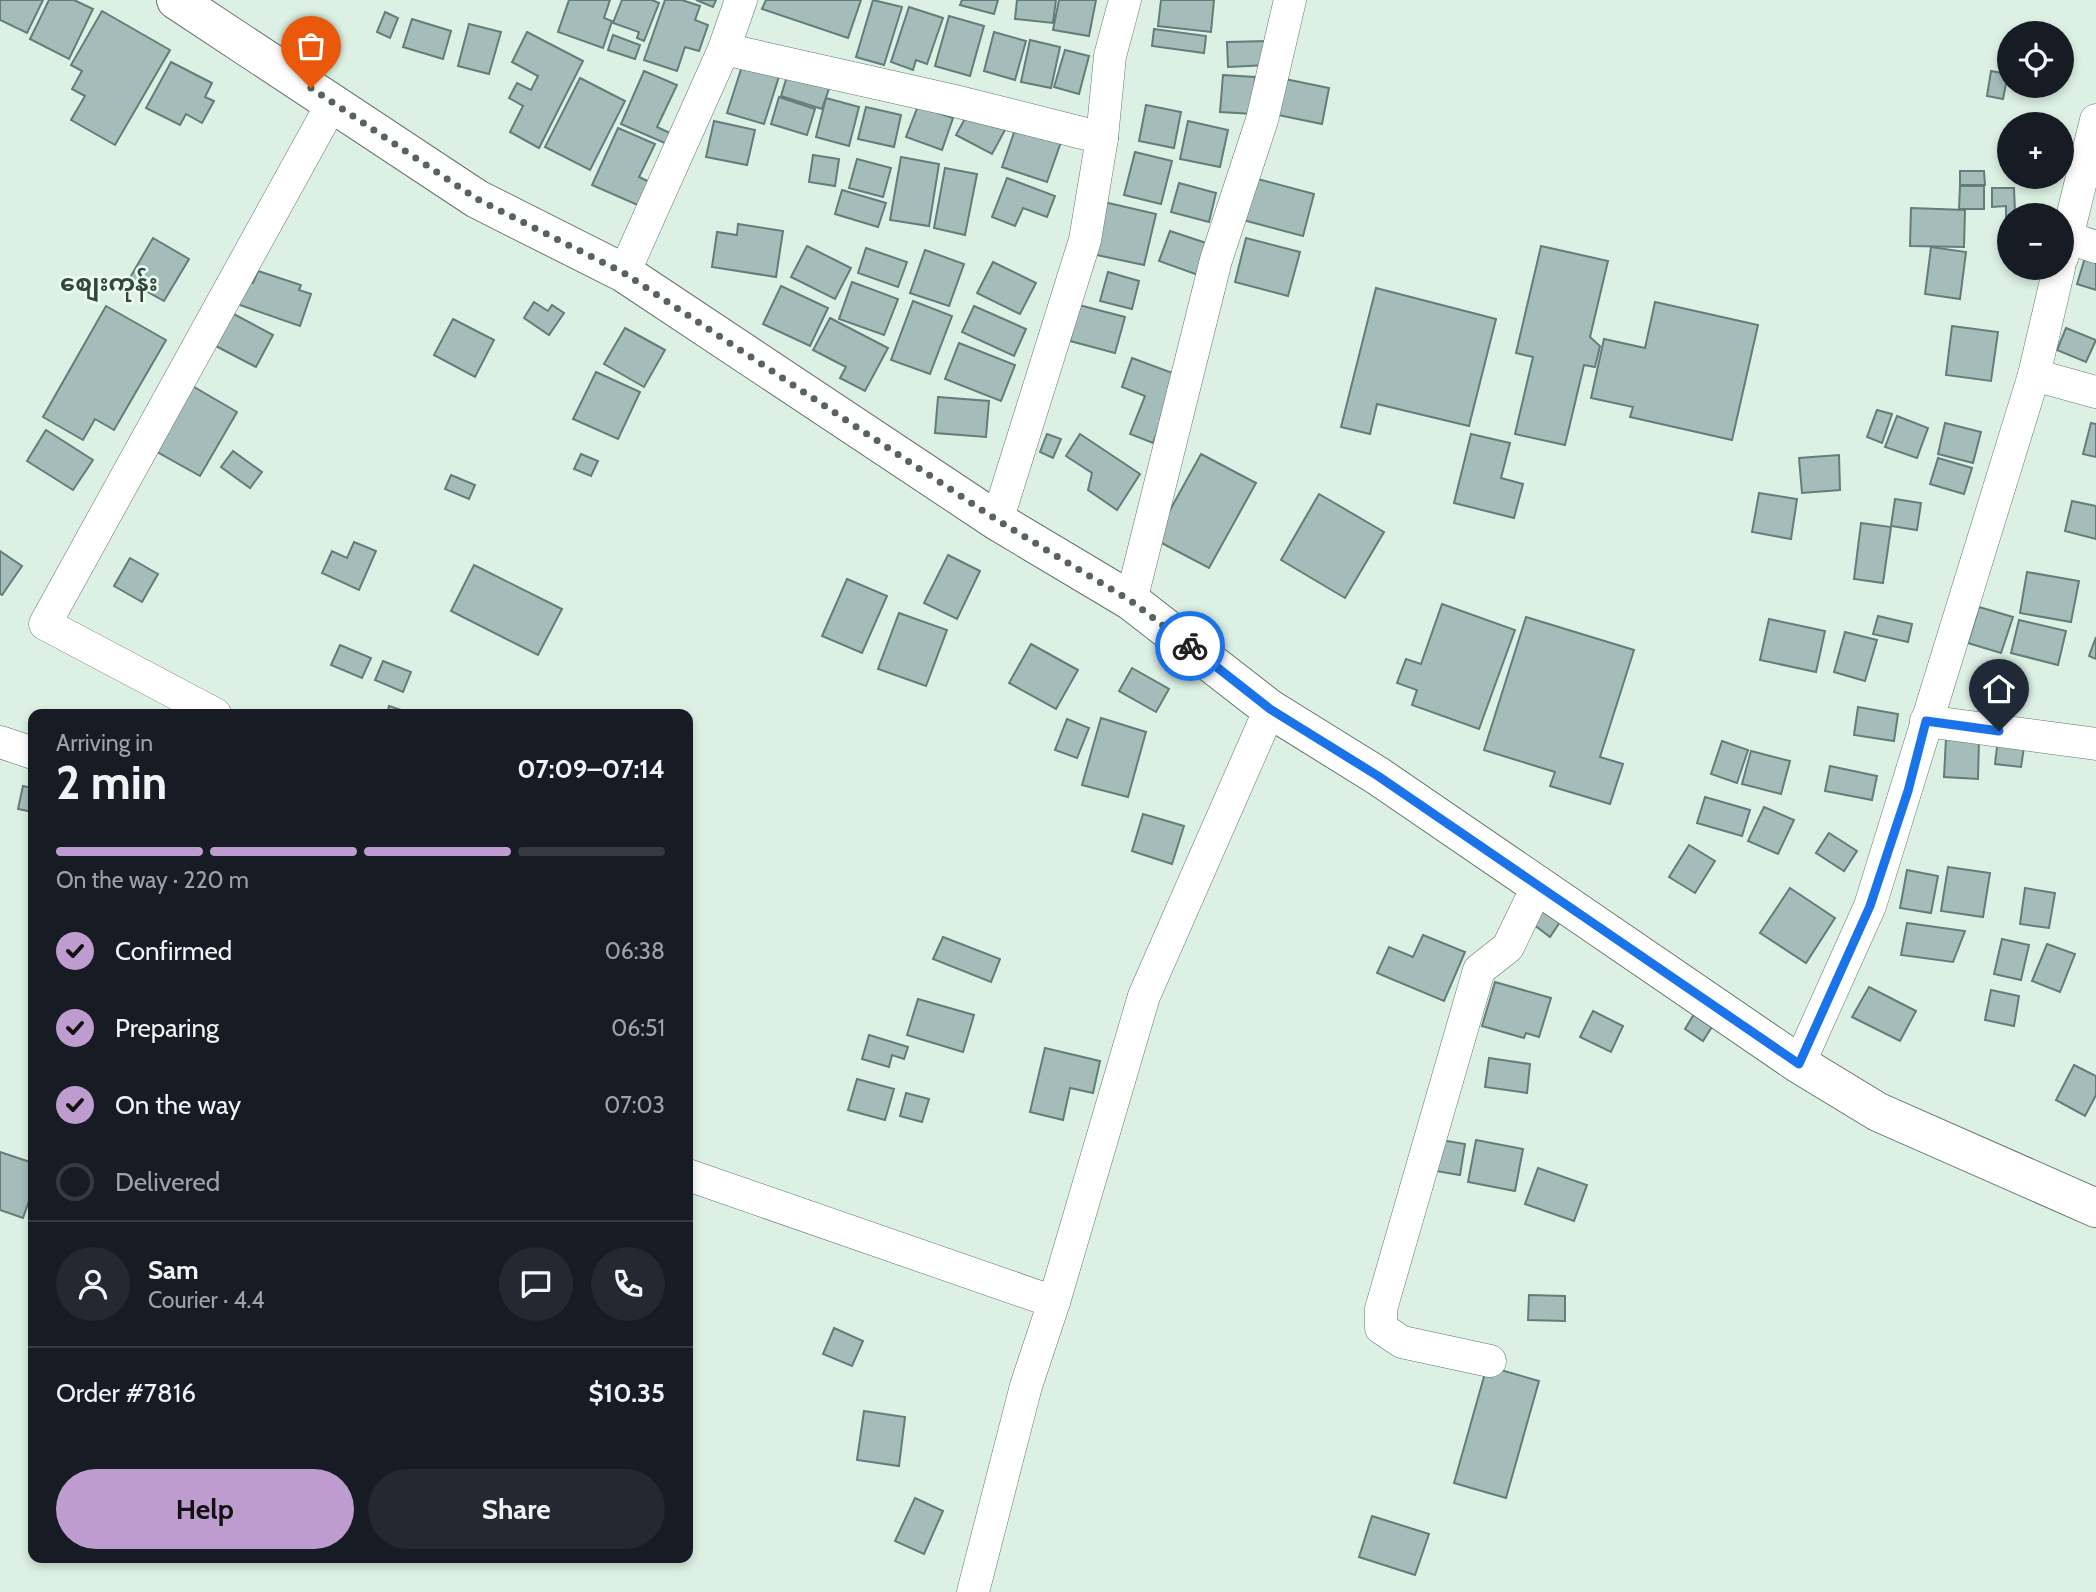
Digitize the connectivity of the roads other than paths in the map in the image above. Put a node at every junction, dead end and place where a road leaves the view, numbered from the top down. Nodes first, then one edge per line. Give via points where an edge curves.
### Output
1 (176, 0) edge
2 (741, 0) edge
3 (1125, 0) edge
4 (1290, 0) edge
5 (724, 49) junction
6 (333, 102) junction
7 (2096, 120) edge
8 (1102, 138) junction
9 (2074, 207) edge
10 (2074, 247) edge
11 (2096, 247) edge
12 (624, 273) junction
13 (2056, 280) edge
14 (2034, 375) junction
15 (2096, 392) edge
16 (997, 520) junction
17 (1131, 601) junction
18 (206, 709) edge
19 (1270, 709) junction
20 (1926, 721) junction
21 (0, 742) edge
22 (2096, 744) edge
23 (28, 751) edge
24 (1538, 885) junction
25 (1799, 1064) junction
26 (693, 1177) edge
27 (2096, 1208) edge
28 (1054, 1302) junction
29 (1490, 1361) dead end
30 (973, 1592) edge

1 - 6 street
2 - 5 street
3 - 8 street via 1110,56
4 - 17 street via 1262,120 1216,260
5 - 8 street
5 - 12 street
6 - 12 street via 477,199
6 - 18 street via 45,624
7 - 9 street
8 - 16 street via 1085,240
10 - 11 street
12 - 16 street
13 - 14 street
14 - 15 street
14 - 20 street
16 - 17 street
17 - 19 street
19 - 24 street
19 - 28 street via 1144,996
20 - 22 street
20 - 25 street via 1870,906
21 - 23 street
24 - 25 street
24 - 29 street via 1508,947 1479,970 1381,1309 1381,1328 1402,1342
25 - 27 street via 1878,1112
26 - 28 street
28 - 30 street via 1026,1386

